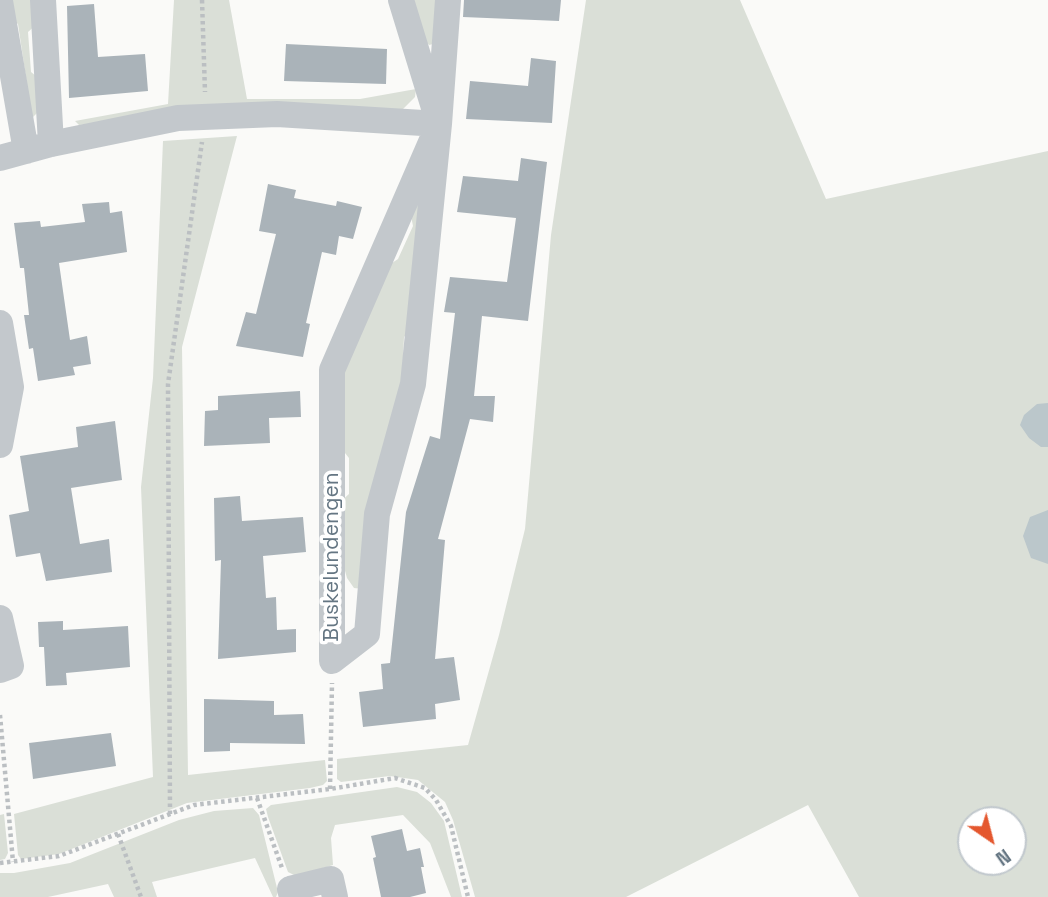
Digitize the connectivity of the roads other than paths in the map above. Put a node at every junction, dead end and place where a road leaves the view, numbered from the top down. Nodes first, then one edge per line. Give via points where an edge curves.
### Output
1 (43, 0) edge
2 (401, 0) edge
3 (448, 0) edge
4 (0, 1) edge
5 (439, 124) junction
6 (39, 147) junction
7 (0, 158) edge
8 (0, 323) edge
9 (0, 445) edge
10 (0, 618) edge
11 (0, 670) edge
12 (291, 893) edge
13 (335, 897) edge

1 - 6 street
2 - 5 street, Buskelundengen
3 - 5 street, Buskelundengen
4 - 6 street
5 - 5 street, Buskelundengen via 332,370 332,661 367,634 377,514 413,384
5 - 6 street via 277,114 178,118
6 - 7 street
8 - 9 street via 11,387
10 - 11 street via 12,666
12 - 13 street via 331,879

